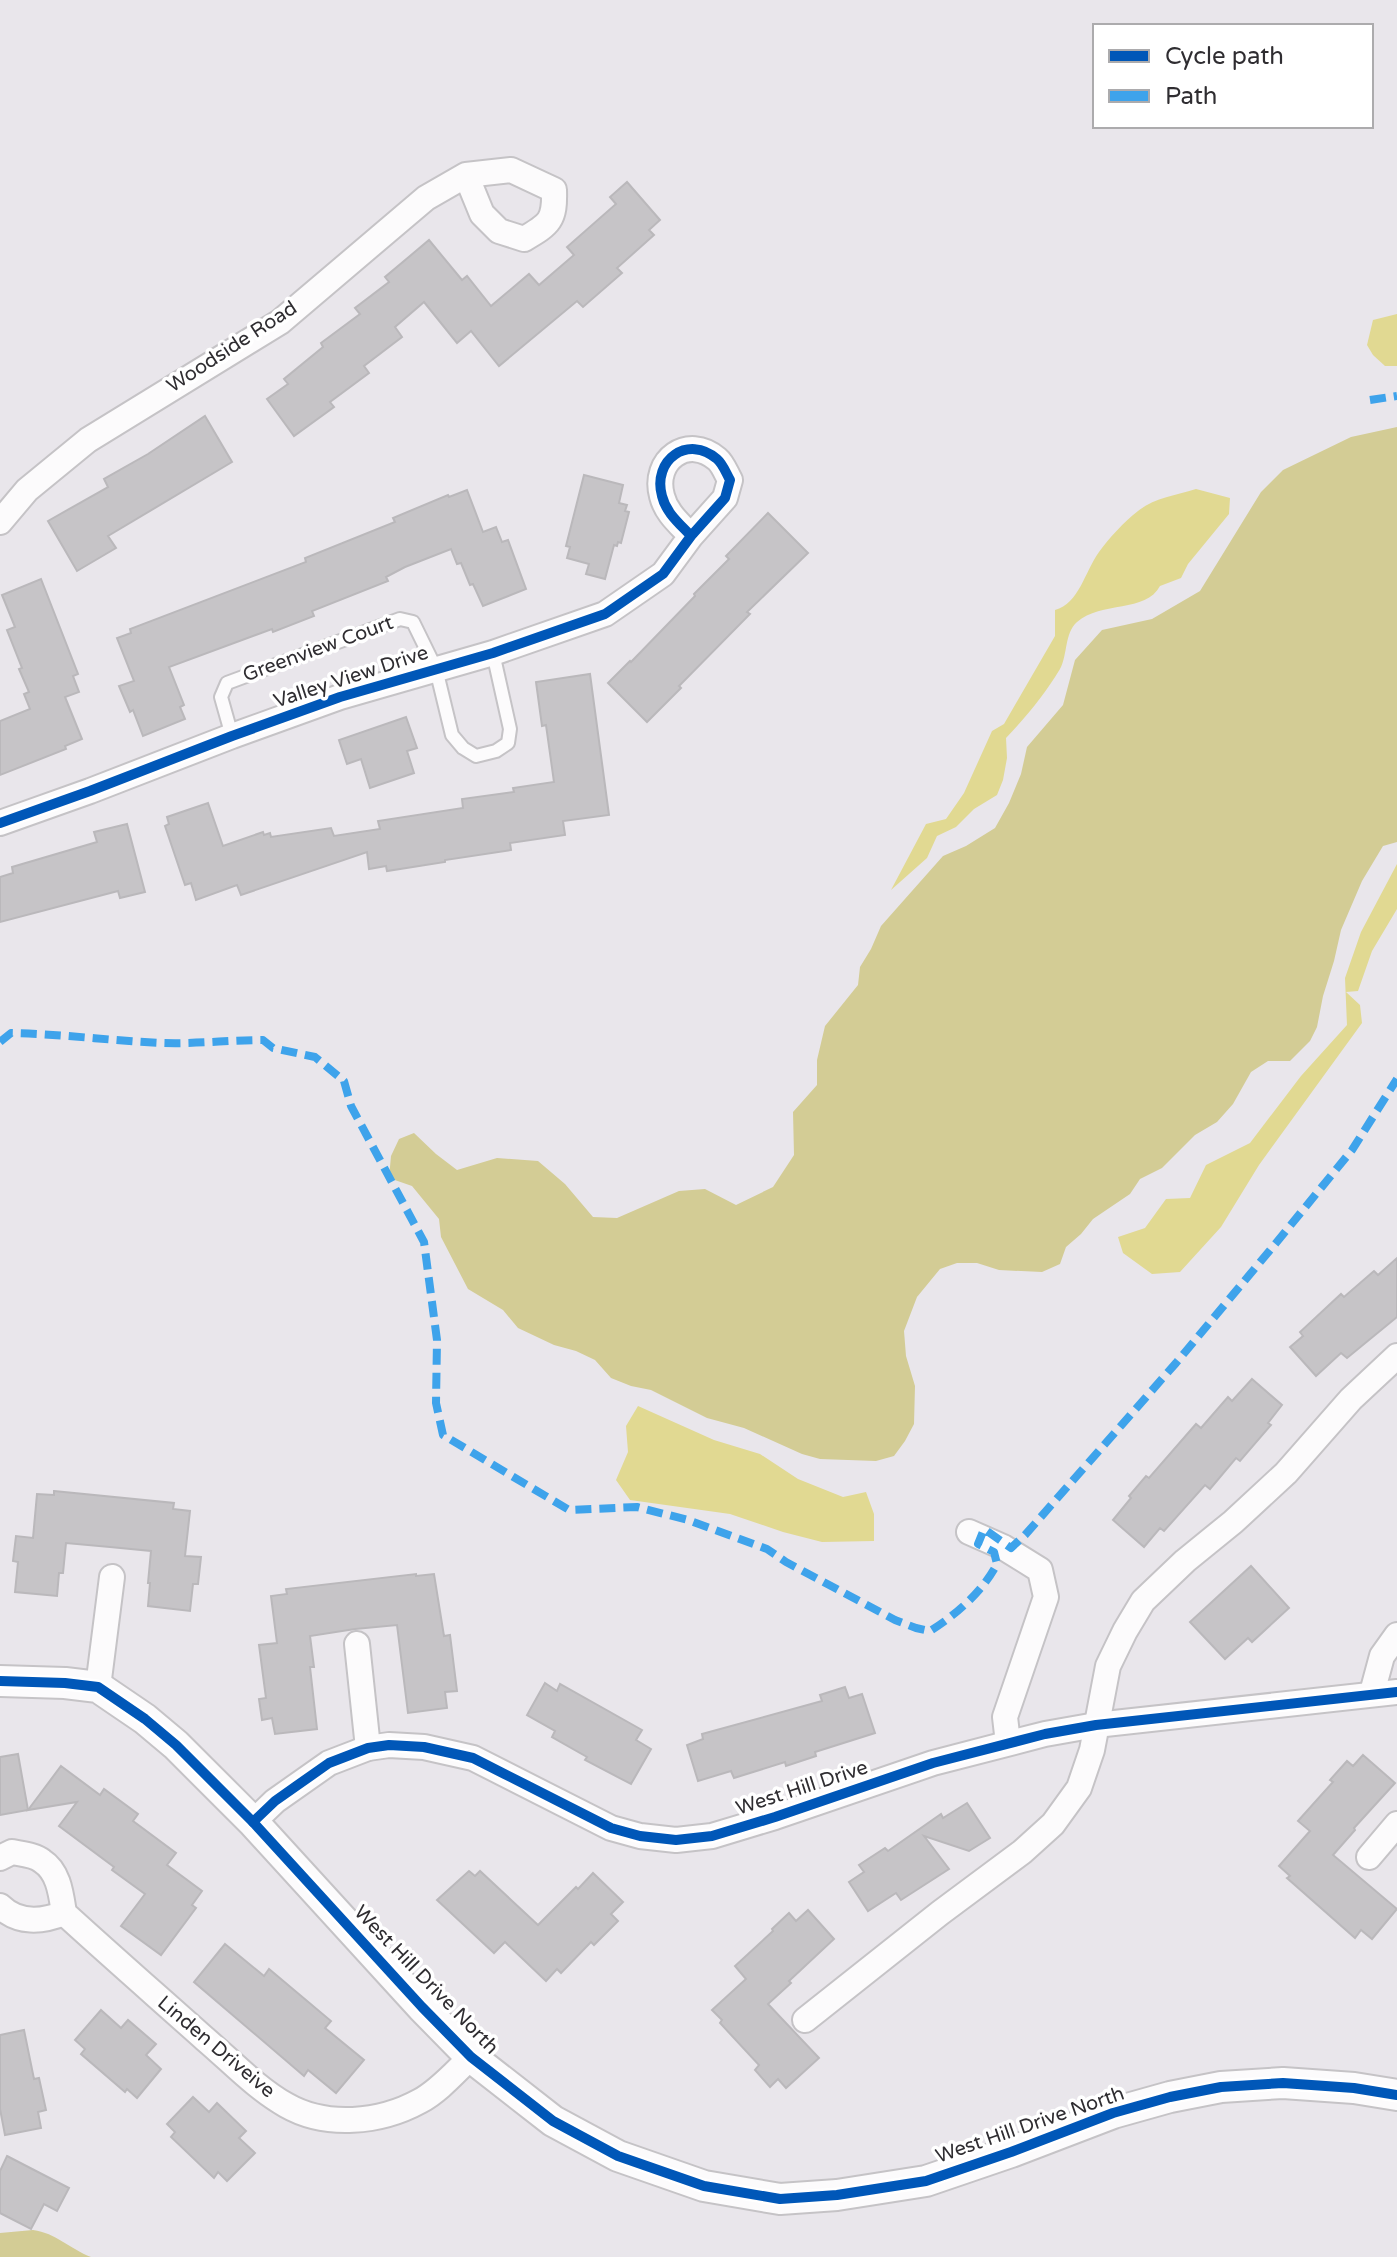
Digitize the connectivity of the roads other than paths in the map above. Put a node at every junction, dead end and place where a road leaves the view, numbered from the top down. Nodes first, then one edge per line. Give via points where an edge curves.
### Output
1 (466, 175) dead end
2 (0, 522) edge
3 (691, 536) dead end
4 (493, 653) junction
5 (436, 669) junction
6 (232, 736) junction
7 (0, 823) edge
8 (1397, 1356) edge
9 (969, 1532) dead end
10 (112, 1577) dead end
11 (1397, 1635) edge
12 (357, 1644) dead end
13 (0, 1681) edge
14 (98, 1687) junction
15 (1397, 1692) edge
16 (1372, 1693) junction
17 (1096, 1725) junction
18 (1008, 1743) junction
19 (368, 1748) junction
20 (253, 1822) junction
21 (1397, 1824) edge
22 (1369, 1857) dead end
23 (0, 1858) edge
24 (0, 1906) edge
25 (64, 1913) junction
26 (805, 2020) dead end
27 (471, 2057) junction
28 (1397, 2095) edge

1 - 2 street, Woodside Road via 426,198 280,322 88,440 27,490
3 - 4 street, Valley View Drive via 663,574 605,614
4 - 5 street, Valley View Drive
4 - 5 lane via 510,729 508,743 496,751 476,756 452,735
5 - 6 street, Valley View Drive
5 - 6 lane, Greenview Court via 413,622 400,619 227,683 221,697
6 - 7 street, Valley View Drive
8 - 17 street via 1286,1473 1143,1601 1108,1666
9 - 18 street via 1040,1570 1046,1597 1005,1717
10 - 14 street
11 - 16 street via 1382,1656
12 - 19 street
13 - 14 street, West Hill Drive North
14 - 20 street, West Hill Drive North via 176,1745
15 - 16 street, West Hill Drive
16 - 17 street, West Hill Drive
17 - 18 street, West Hill Drive
17 - 26 street via 1079,1788 1053,1824
18 - 19 street, West Hill Drive via 712,1836 676,1840 611,1828 473,1758 424,1747
19 - 20 street, West Hill Drive via 329,1763
20 - 27 street, West Hill Drive North
21 - 22 street
23 - 25 street via 12,1852 41,1860 55,1875
24 - 25 street via 30,1921
25 - 27 street, Linden Driveive via 265,2090 317,2119 391,2114 423,2100
27 - 28 street, West Hill Drive North via 553,2121 618,2156 704,2186 780,2199 926,2181 1113,2113 1221,2087 1283,2083

